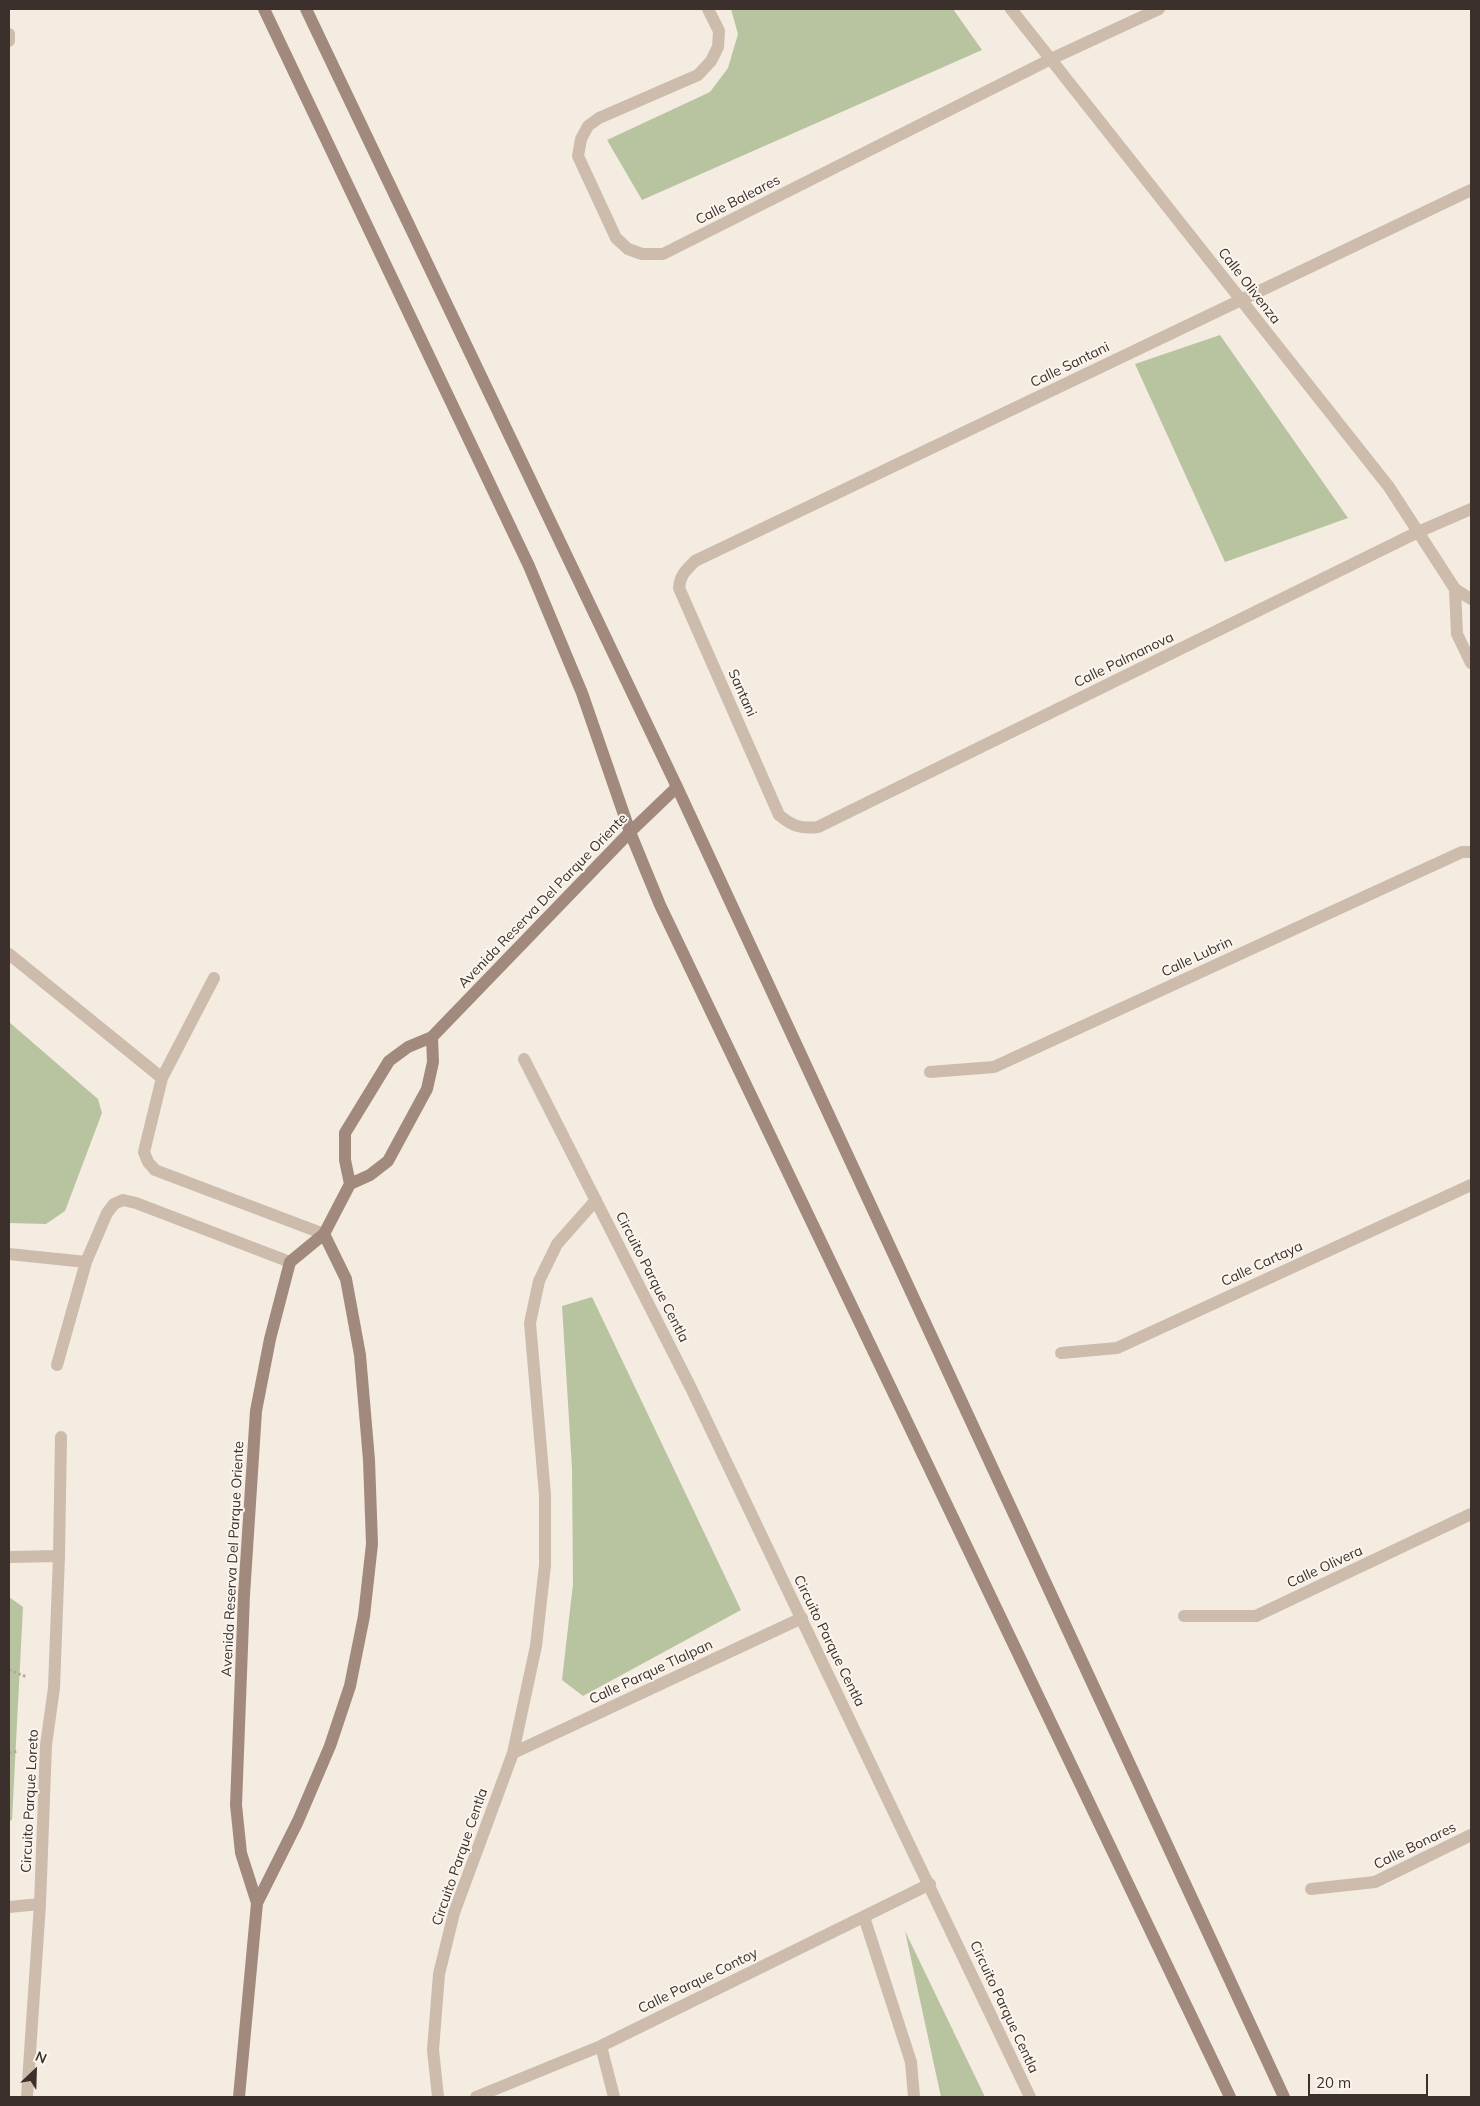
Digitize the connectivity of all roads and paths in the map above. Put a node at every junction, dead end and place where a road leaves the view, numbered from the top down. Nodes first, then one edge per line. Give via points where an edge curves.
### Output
1 (264, 9) edge
2 (306, 9) edge
3 (708, 9) edge
4 (1011, 9) edge
5 (1159, 9) edge
6 (9, 34) edge
7 (9, 41) edge
8 (1051, 60) junction
9 (1471, 190) edge
10 (1241, 300) junction
11 (1471, 509) edge
12 (1418, 532) junction
13 (685, 570) joint
14 (1455, 589) junction
15 (1471, 599) edge
16 (1471, 663) edge
17 (677, 787) junction
18 (790, 825) joint
19 (630, 832) junction
20 (1471, 852) edge
21 (9, 954) edge
22 (214, 978) dead end
23 (432, 1037) junction
24 (524, 1058) dead end
25 (930, 1072) dead end
26 (162, 1078) junction
27 (350, 1184) junction
28 (1471, 1185) edge
29 (596, 1200) junction
30 (324, 1234) junction
31 (9, 1254) edge
32 (86, 1262) junction
33 (290, 1262) junction
34 (1061, 1353) dead end
35 (57, 1365) dead end
36 (61, 1437) dead end
37 (1471, 1514) edge
38 (59, 1556) junction
39 (9, 1557) edge
40 (1184, 1616) dead end
41 (802, 1618) junction
42 (513, 1754) junction
43 (1471, 1836) edge
44 (930, 1884) junction
45 (1311, 1889) dead end
46 (257, 1903) junction
47 (40, 1904) junction
48 (9, 1907) edge
49 (864, 1917) junction
50 (601, 2046) junction
51 (27, 2097) edge
52 (239, 2097) edge
53 (438, 2097) edge
54 (476, 2097) edge
55 (614, 2097) edge
56 (914, 2097) edge
57 (1030, 2097) edge
58 (1230, 2097) edge
59 (1284, 2097) edge

1 - 19 street via 529,566 582,693
2 - 17 street
3 - 8 street, Calle Baleares via 719,30 718,47 698,75 599,118 588,126 581,139 578,156 616,238 628,249 642,254 663,254
4 - 8 street, Calle Olivenza
5 - 8 street, Calle Baleares
6 - 7 street
8 - 10 street, Calle Olivenza
9 - 10 street, Calle Santani
10 - 12 street, Calle Olivenza via 1389,487
10 - 13 street, Calle Santani via 695,561
11 - 12 street, Calle Palmanova
12 - 14 street, Calle Olivenza
12 - 18 street, Calle Palmanova via 818,827
13 - 18 street, Santani via 679,588 779,815
14 - 15 street, Calle Olivenza
14 - 16 street via 1457,634
17 - 19 street, Avenida Reserva Del Parque Oriente
17 - 59 street
19 - 23 street, Avenida Reserva Del Parque Oriente
19 - 58 street via 664,914
20 - 25 street, Calle Lubrin via 1462,852 994,1067
21 - 26 street
22 - 26 street
23 - 27 street via 434,1062 427,1089 388,1160 370,1175
23 - 27 street, Avenida Reserva Del Parque Oriente via 408,1047 389,1061 345,1134 345,1160
24 - 29 street, Circuito Parque Centla
26 - 30 street via 144,1152 155,1170
27 - 30 street
28 - 34 street, Calle Cartaya via 1117,1348
29 - 41 street, Circuito Parque Centla via 696,1397
29 - 42 street, Circuito Parque Centla via 557,1244 539,1281 530,1323 545,1495 545,1565 536,1646
30 - 33 street
30 - 46 street, Avenida Reserva Del Parque Oriente via 346,1279 360,1355 369,1460 371,1553 364,1616 350,1686 330,1746 298,1821
31 - 32 street
32 - 33 street via 107,1213 114,1204 123,1200
32 - 35 street
33 - 46 street, Avenida Reserva Del Parque Oriente via 256,1411 244,1594 236,1805 241,1853
36 - 38 street, Circuito Parque Loreto
37 - 40 street, Calle Olivera via 1256,1616
38 - 39 street
38 - 47 street, Circuito Parque Loreto via 54,1688 46,1745
41 - 42 street, Calle Parque Tlalpan
41 - 44 street, Circuito Parque Centla
42 - 53 street, Circuito Parque Centla via 454,1913 439,1974 433,2050
43 - 45 street, Calle Bonares via 1375,1882
44 - 49 street, Calle Parque Contoy
44 - 57 street, Circuito Parque Centla
46 - 52 street, Avenida Reserva Del Parque Oriente
47 - 48 street
47 - 51 street, Circuito Parque Loreto
49 - 50 street, Calle Parque Contoy
49 - 56 street via 911,2062
50 - 54 street, Calle Parque Contoy
50 - 55 street

